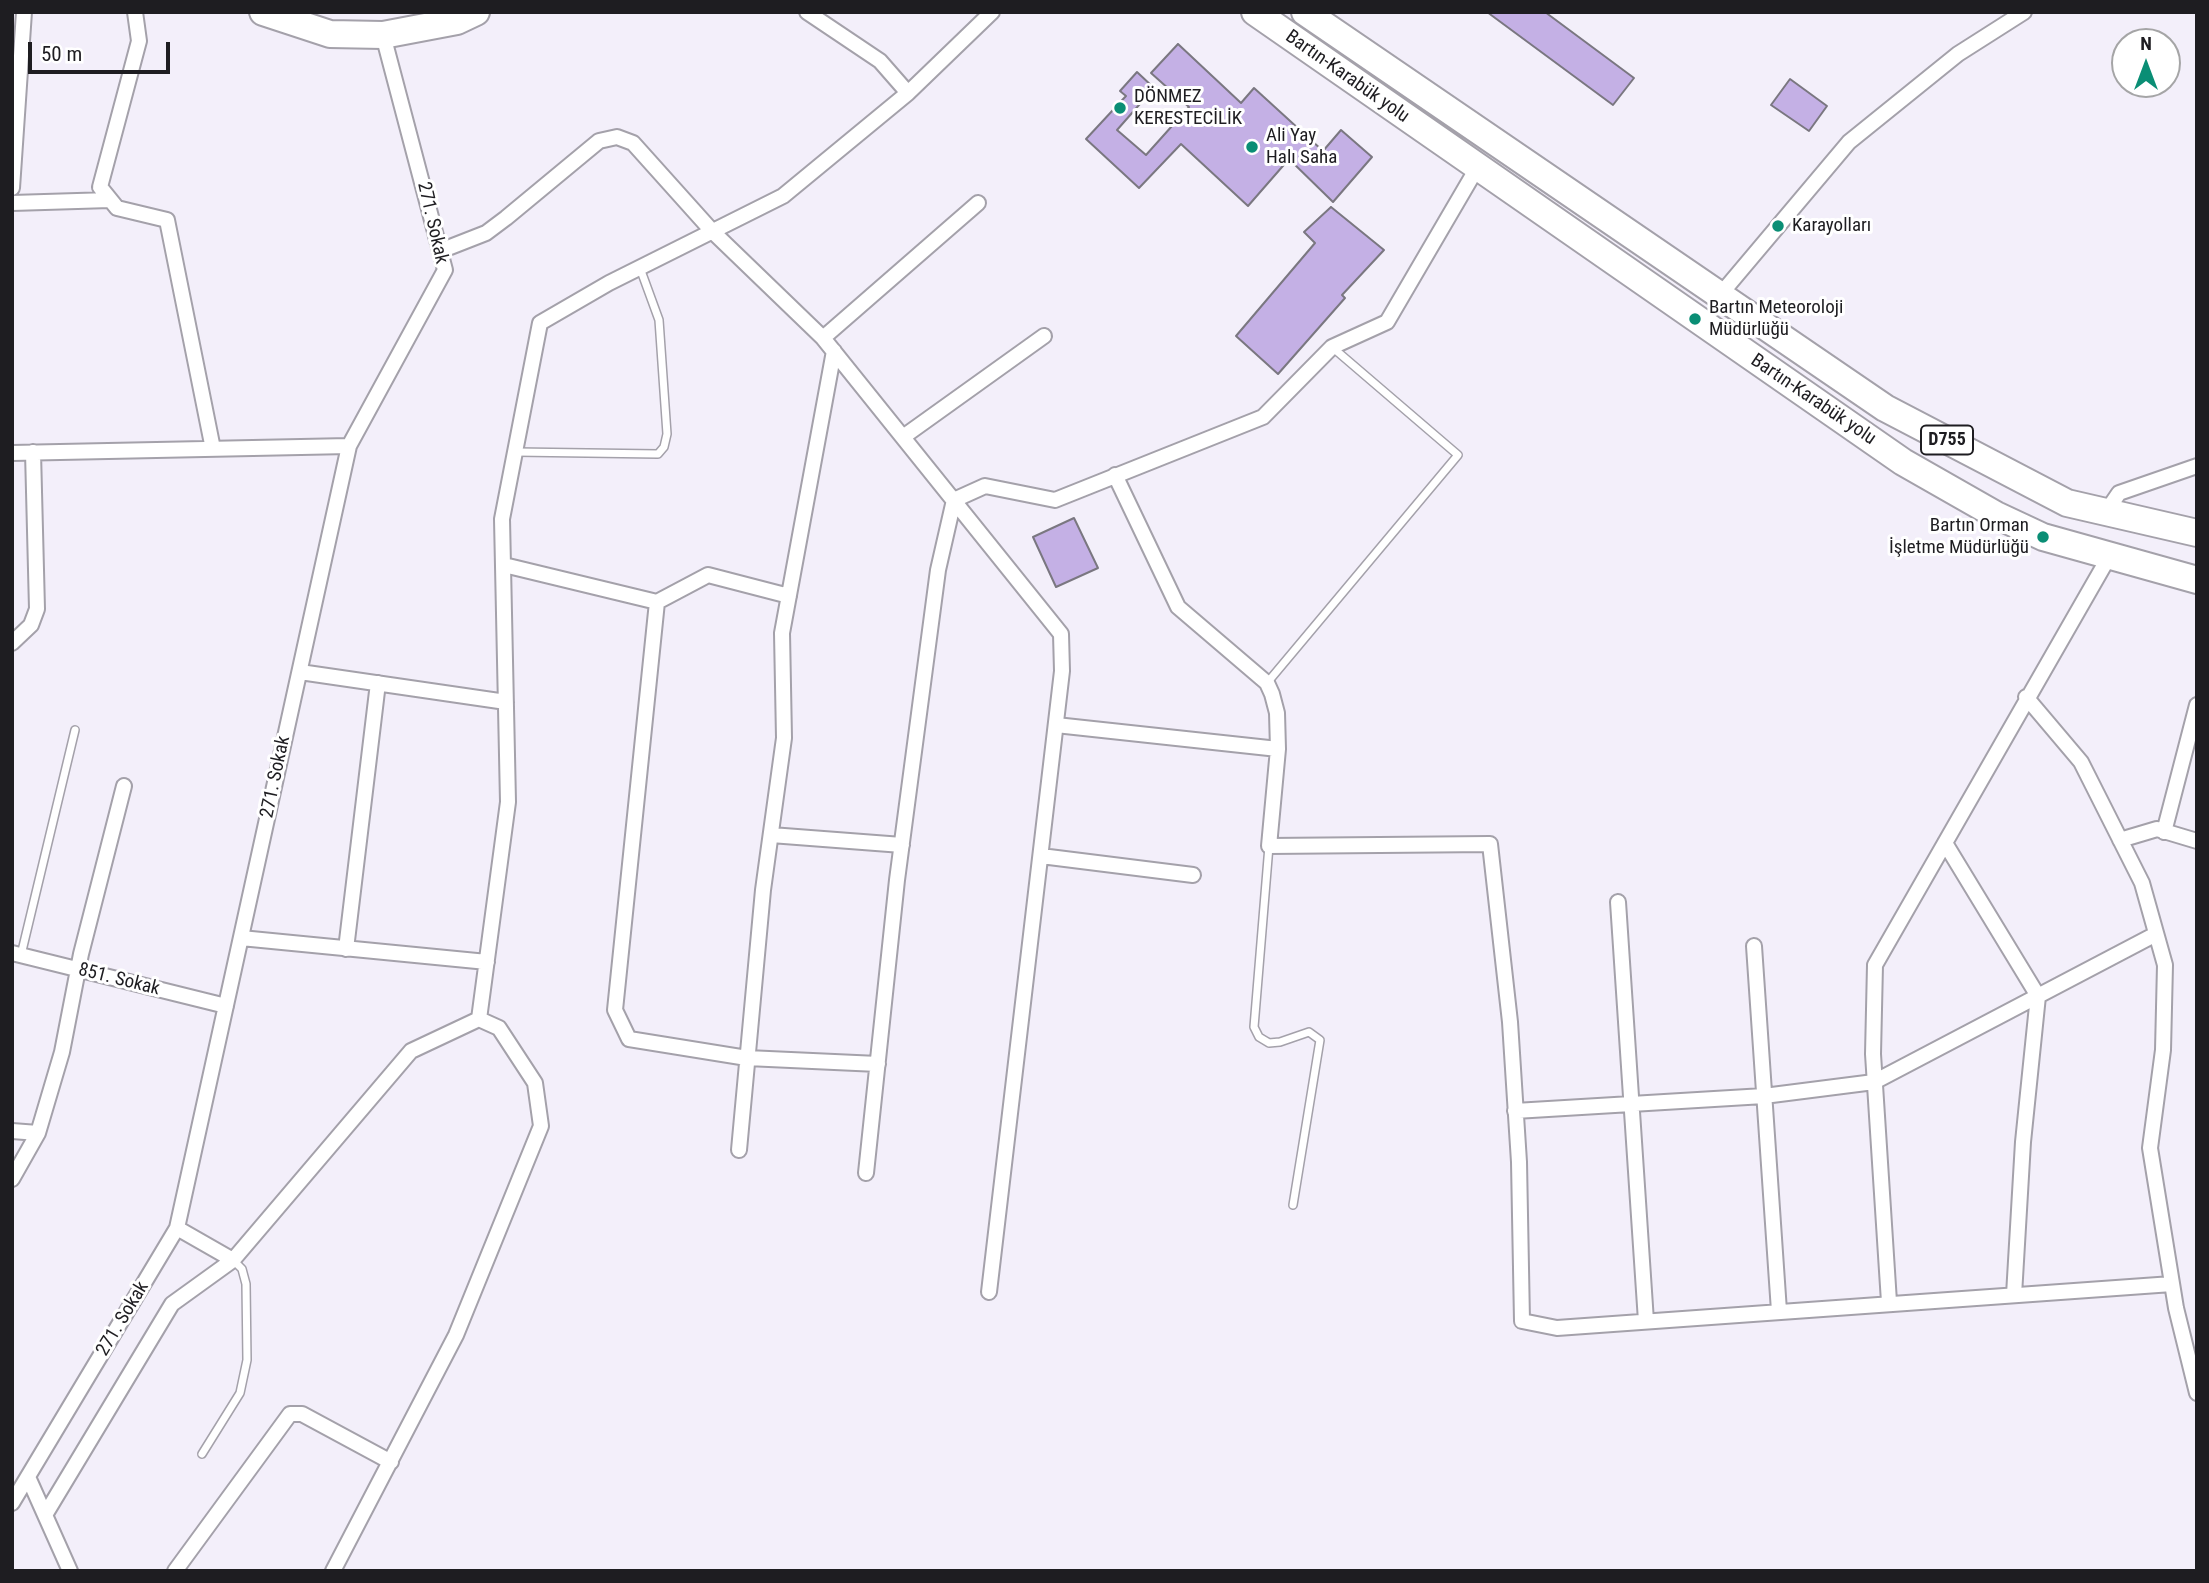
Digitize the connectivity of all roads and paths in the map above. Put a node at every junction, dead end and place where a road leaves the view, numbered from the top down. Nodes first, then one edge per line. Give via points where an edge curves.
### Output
1 (24, 12) edge
2 (135, 12) edge
3 (262, 12) edge
4 (477, 12) edge
5 (807, 12) edge
6 (992, 12) edge
7 (1255, 12) edge
8 (1305, 12) edge
9 (2024, 12) edge
10 (383, 36) junction
11 (908, 93) junction
12 (1476, 168) junction
13 (12, 188) edge
14 (110, 200) junction
15 (12, 203) edge
16 (978, 203) dead end
17 (712, 231) junction
18 (440, 251) junction
19 (640, 267) junction
20 (1720, 295) junction
21 (1044, 336) dead end
22 (824, 338) junction
23 (1332, 347) junction
24 (834, 351) junction
25 (903, 437) junction
26 (349, 446) junction
27 (214, 449) junction
28 (515, 452) junction
29 (12, 453) edge
30 (33, 453) junction
31 (2197, 466) edge
32 (1115, 475) junction
33 (954, 500) junction
34 (2106, 512) junction
35 (2197, 533) edge
36 (2110, 555) junction
37 (503, 565) junction
38 (2197, 580) edge
39 (789, 596) junction
40 (657, 602) junction
41 (12, 643) edge
42 (300, 672) junction
43 (378, 683) junction
44 (1267, 683) junction
45 (2026, 697) junction
46 (506, 702) junction
47 (2197, 705) edge
48 (1056, 725) junction
49 (75, 730) dead end
50 (1278, 749) junction
51 (124, 786) dead end
52 (2164, 831) junction
53 (771, 835) junction
54 (2120, 840) junction
55 (2197, 841) edge
56 (1945, 844) junction
57 (902, 845) junction
58 (1269, 846) junction
59 (1041, 856) junction
60 (1193, 875) dead end
61 (1618, 902) dead end
62 (2157, 934) junction
63 (241, 939) junction
64 (1754, 946) dead end
65 (346, 948) junction
66 (17, 954) edge
67 (486, 962) junction
68 (78, 971) junction
69 (2038, 996) junction
70 (226, 1006) junction
71 (479, 1019) junction
72 (747, 1058) junction
73 (878, 1064) junction
74 (1874, 1082) junction
75 (1764, 1096) junction
76 (1632, 1104) junction
77 (1515, 1111) junction
78 (12, 1130) edge
79 (38, 1133) junction
80 (739, 1150) dead end
81 (866, 1173) dead end
82 (12, 1179) edge
83 (1293, 1205) dead end
84 (177, 1228) junction
85 (233, 1260) junction
86 (2172, 1284) junction
87 (989, 1292) dead end
88 (2014, 1295) junction
89 (1889, 1303) junction
90 (1779, 1311) junction
91 (1646, 1321) junction
92 (2194, 1370) edge
93 (2197, 1393) edge
94 (202, 1454) dead end
95 (391, 1462) junction
96 (28, 1477) junction
97 (12, 1503) edge
98 (45, 1515) junction
99 (70, 1571) edge
100 (175, 1571) edge
101 (333, 1571) edge

1 - 13 street
2 - 14 street via 139,40 100,187
3 - 10 highway via 330,34
4 - 10 highway via 457,21
5 - 11 street via 880,61
6 - 11 street
7 - 12 highway, Bartın-Karabük yolu / D755
8 - 20 highway, Bartın-Karabük yolu / D755
9 - 20 street via 1958,54 1849,142
10 - 18 street, 271. Sokak
11 - 17 street via 783,195
12 - 23 street via 1387,322
12 - 36 highway, Bartın-Karabük yolu / D755 via 1903,462 2043,537
14 - 15 street
14 - 27 street via 117,208 167,220
16 - 22 street
17 - 18 street via 634,143 608,138 486,233
17 - 19 street
17 - 22 street
18 - 26 street, 271. Sokak via 445,270
19 - 28 street via 540,323
19 - 28 lane via 659,320 667,434 664,447 658,454
20 - 34 highway, Bartın-Karabük yolu / D755 via 1885,408 2067,503
21 - 25 street
22 - 24 street
23 - 32 street via 1263,417
23 - 44 lane via 1458,455
24 - 25 street
24 - 39 street
25 - 33 street
26 - 27 street
26 - 42 street, 271. Sokak
27 - 30 street
28 - 37 street via 502,519
29 - 30 street
30 - 41 street via 37,609 31,625
31 - 34 street via 2119,493
32 - 33 street via 1055,500 985,486
32 - 44 street via 1178,607
33 - 48 street via 1061,634
33 - 57 street via 938,570
34 - 35 highway, Bartın-Karabük yolu / D755
36 - 38 highway, Bartın-Karabük yolu / D755
36 - 45 street
37 - 40 street
37 - 46 street
39 - 40 street via 708,575
39 - 53 street via 782,633 784,738
40 - 72 street via 615,1010 629,1039
42 - 43 street
42 - 63 street, 271. Sokak
43 - 46 street
43 - 65 street
44 - 50 street via 1277,713
45 - 54 street via 2081,762
45 - 56 street
46 - 67 street via 508,802
47 - 52 street
48 - 50 street
48 - 59 street
49 - 66 lane
50 - 58 street
51 - 68 street
52 - 54 street
52 - 55 street
53 - 57 street
53 - 72 street
54 - 62 street via 2142,883
56 - 69 street
56 - 74 street via 1875,965
57 - 73 street
58 - 77 street via 1489,844 1510,1022
58 - 83 lane via 1254,1027 1269,1043 1309,1032 1321,1041
59 - 60 street
59 - 87 street
61 - 76 street
62 - 69 street
62 - 86 street via 2165,965 2163,1050 2150,1148
63 - 65 street
63 - 70 street, 271. Sokak
64 - 75 street
65 - 67 street
66 - 68 street, 851. Sokak
67 - 71 street
68 - 70 street, 851. Sokak
68 - 79 street via 62,1052
69 - 74 street
69 - 88 street via 2022,1142
70 - 84 street, 271. Sokak
71 - 85 street via 411,1051
71 - 95 street via 499,1028 535,1083 541,1126 456,1335
72 - 73 street
72 - 80 street
73 - 81 street
74 - 75 street
74 - 89 street
75 - 76 street
75 - 90 street
76 - 77 street
76 - 91 street
77 - 91 street via 1522,1321 1557,1328
78 - 79 street
79 - 82 street
84 - 85 street
84 - 96 street, 271. Sokak
85 - 94 lane via 242,1269 246,1284 247,1360 240,1393
85 - 98 street via 172,1304
86 - 88 street
86 - 92 street
88 - 89 street
89 - 90 street
90 - 91 street
92 - 93 street
95 - 100 street via 302,1414 290,1414
95 - 101 street
96 - 97 street, 271. Sokak
96 - 98 street
98 - 99 street

